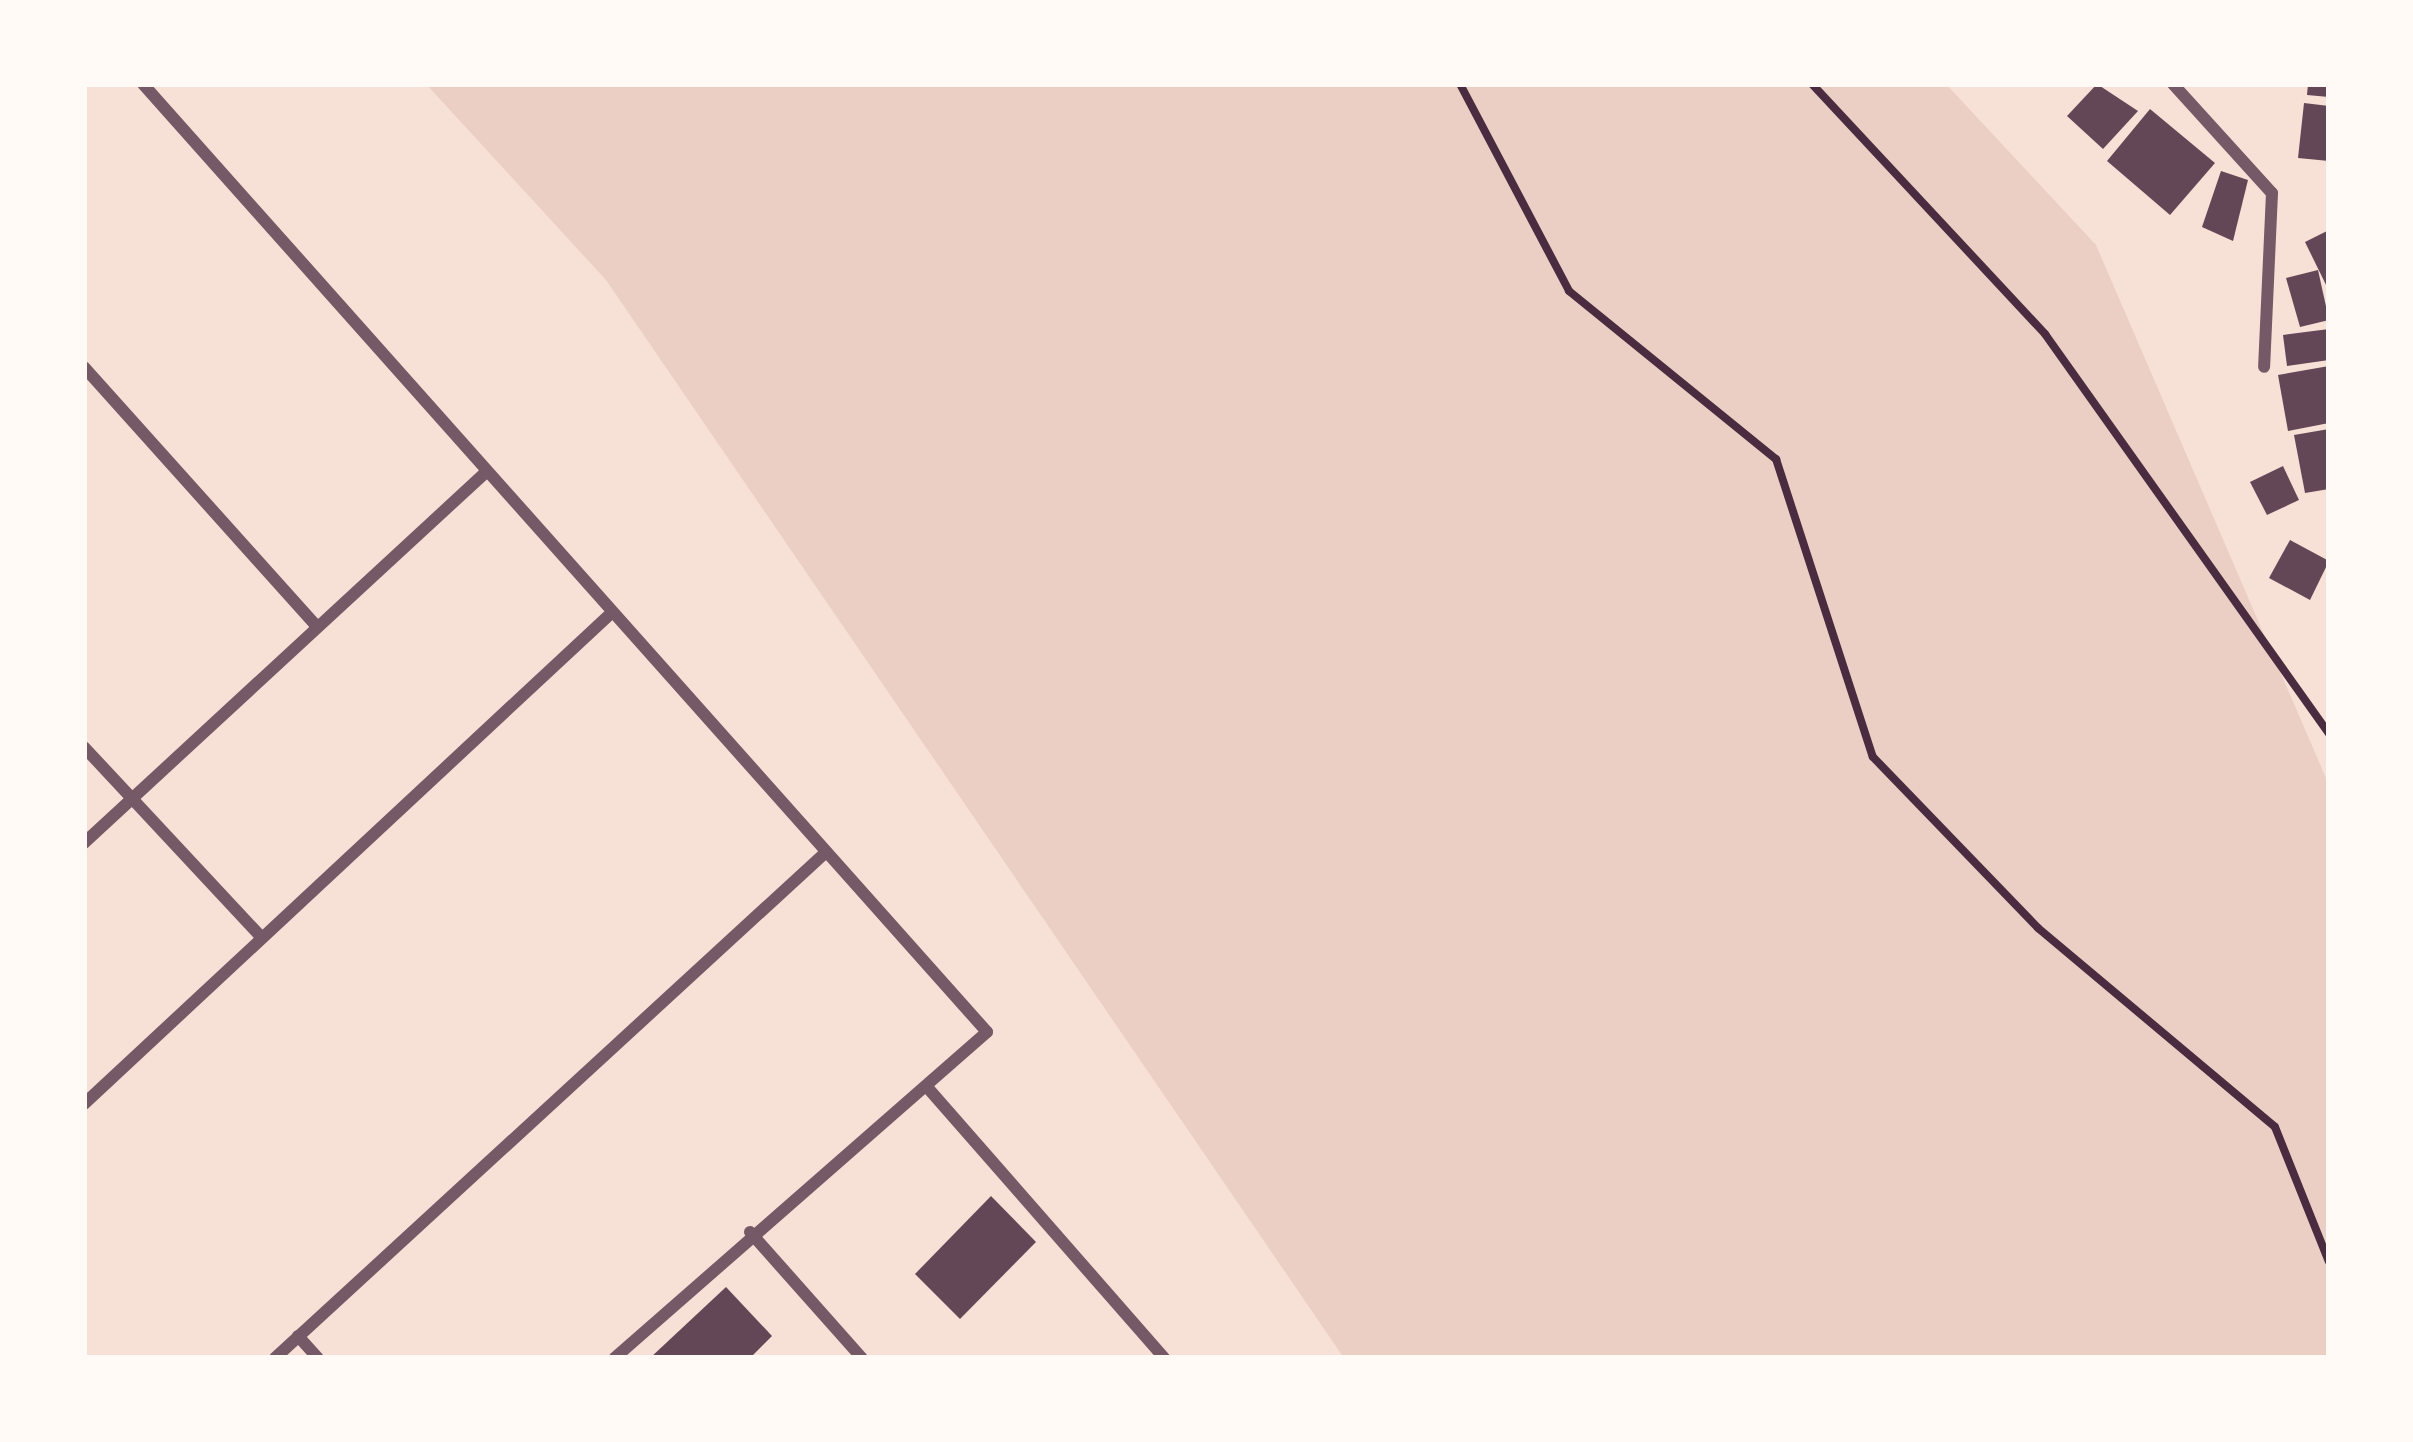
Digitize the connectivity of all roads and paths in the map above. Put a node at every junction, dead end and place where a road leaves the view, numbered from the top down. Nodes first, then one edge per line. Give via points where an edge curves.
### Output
1 (142, 84) edge
2 (1460, 84) edge
3 (1811, 84) edge
4 (2173, 84) edge
5 (84, 367) edge
6 (2264, 367) dead end
7 (485, 473) junction
8 (608, 616) junction
9 (316, 626) junction
10 (2329, 734) edge
11 (84, 747) edge
12 (133, 800) junction
13 (84, 843) edge
14 (826, 851) junction
15 (262, 938) junction
16 (927, 1087) junction
17 (84, 1104) edge
18 (750, 1232) junction
19 (2329, 1262) edge
20 (298, 1336) junction
21 (275, 1358) edge
22 (318, 1358) edge
23 (615, 1358) edge
24 (862, 1358) edge
25 (1164, 1358) edge

1 - 7 street
2 - 19 path via 1569,291 1776,459 1873,757 2038,928 2276,1127
3 - 10 path via 2045,334
4 - 6 street via 2272,193
5 - 9 street
7 - 8 street
7 - 9 street
8 - 14 street
8 - 15 street
9 - 12 street
11 - 12 street
12 - 13 street
12 - 15 street
14 - 16 street via 987,1032
14 - 20 street
15 - 17 street
16 - 18 street
16 - 25 street
18 - 23 street
18 - 24 street
20 - 21 street
20 - 22 street

